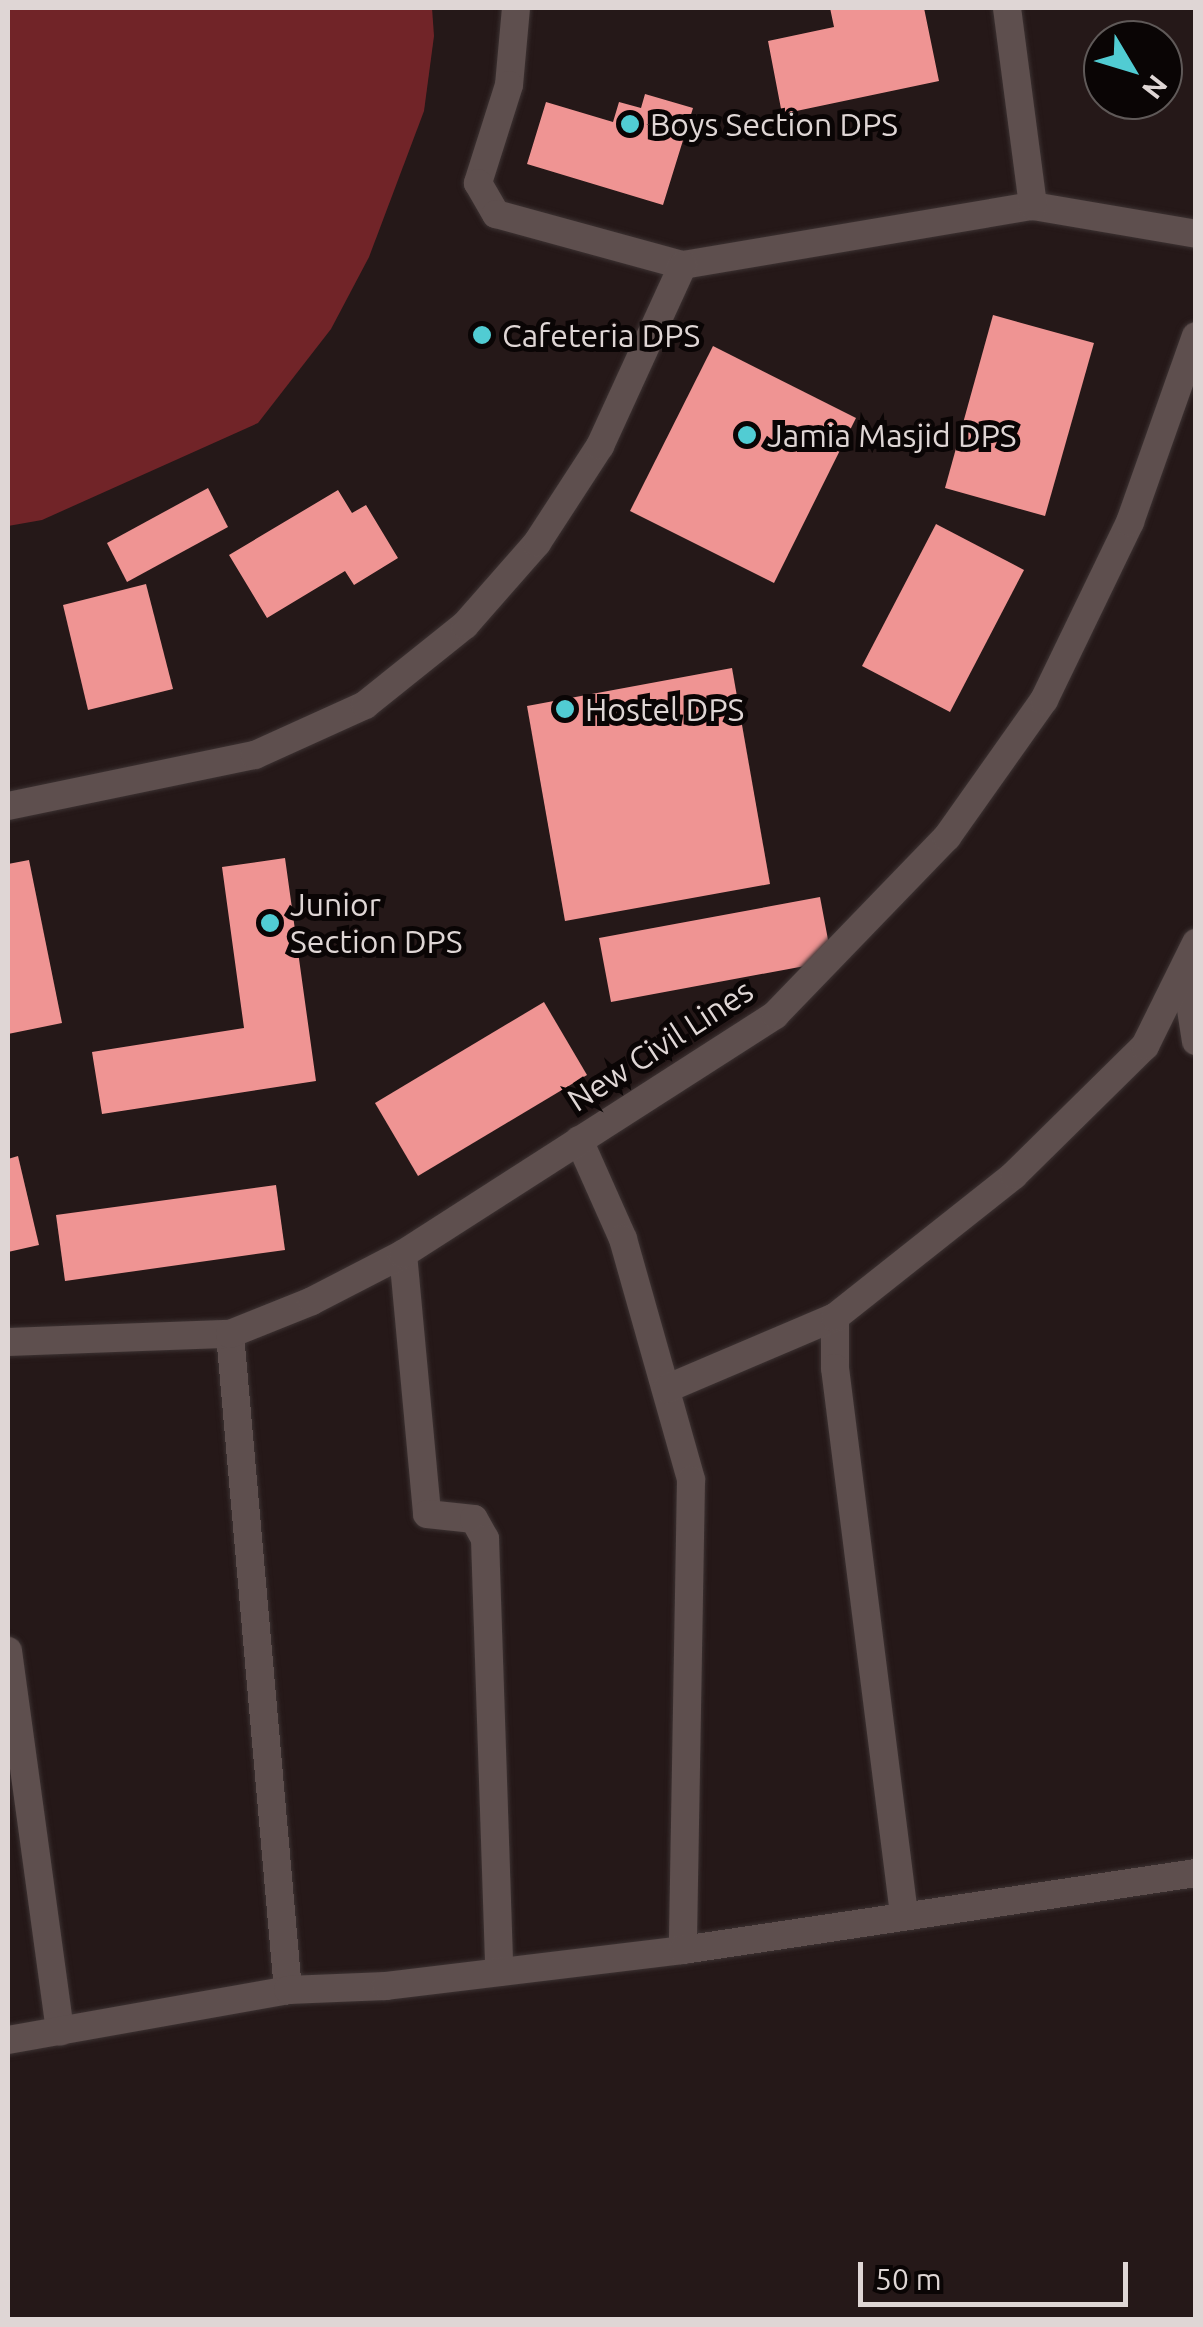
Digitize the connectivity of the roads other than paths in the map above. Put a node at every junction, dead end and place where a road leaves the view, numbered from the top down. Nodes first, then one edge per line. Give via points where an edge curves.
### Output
1 (516, 8) edge
2 (1007, 8) edge
3 (1032, 206) junction
4 (1196, 234) edge
5 (683, 265) junction
6 (1196, 336) edge
7 (8, 806) edge
8 (1196, 943) edge
9 (1185, 971) junction
10 (1196, 1041) edge
11 (578, 1140) junction
12 (402, 1254) junction
13 (835, 1318) junction
14 (230, 1334) junction
15 (8, 1342) edge
16 (666, 1389) junction
17 (8, 1651) edge
18 (1196, 1873) edge
19 (904, 1914) junction
20 (683, 1950) junction
21 (499, 1972) junction
22 (288, 1990) junction
23 (60, 2031) junction
24 (8, 2040) edge

1 - 5 street via 509,85 478,183 496,214
2 - 3 street
3 - 4 street
3 - 5 street
5 - 7 street via 600,446 536,542 465,625 365,705 254,754
6 - 11 street, New Civil Lines via 1130,522 1044,700 947,837 775,1015
8 - 9 street
9 - 10 street
9 - 13 street via 1144,1046 1118,1072 1014,1175
11 - 12 street, New Civil Lines
11 - 16 street via 623,1239
12 - 14 street, New Civil Lines
12 - 21 street via 427,1514 474,1519 485,1539
13 - 16 street
13 - 19 street via 834,1368
14 - 15 street, New Civil Lines
14 - 22 street
16 - 20 street via 691,1480
17 - 23 street
18 - 19 street
19 - 20 street
20 - 21 street
21 - 22 street
22 - 23 street
23 - 24 street

